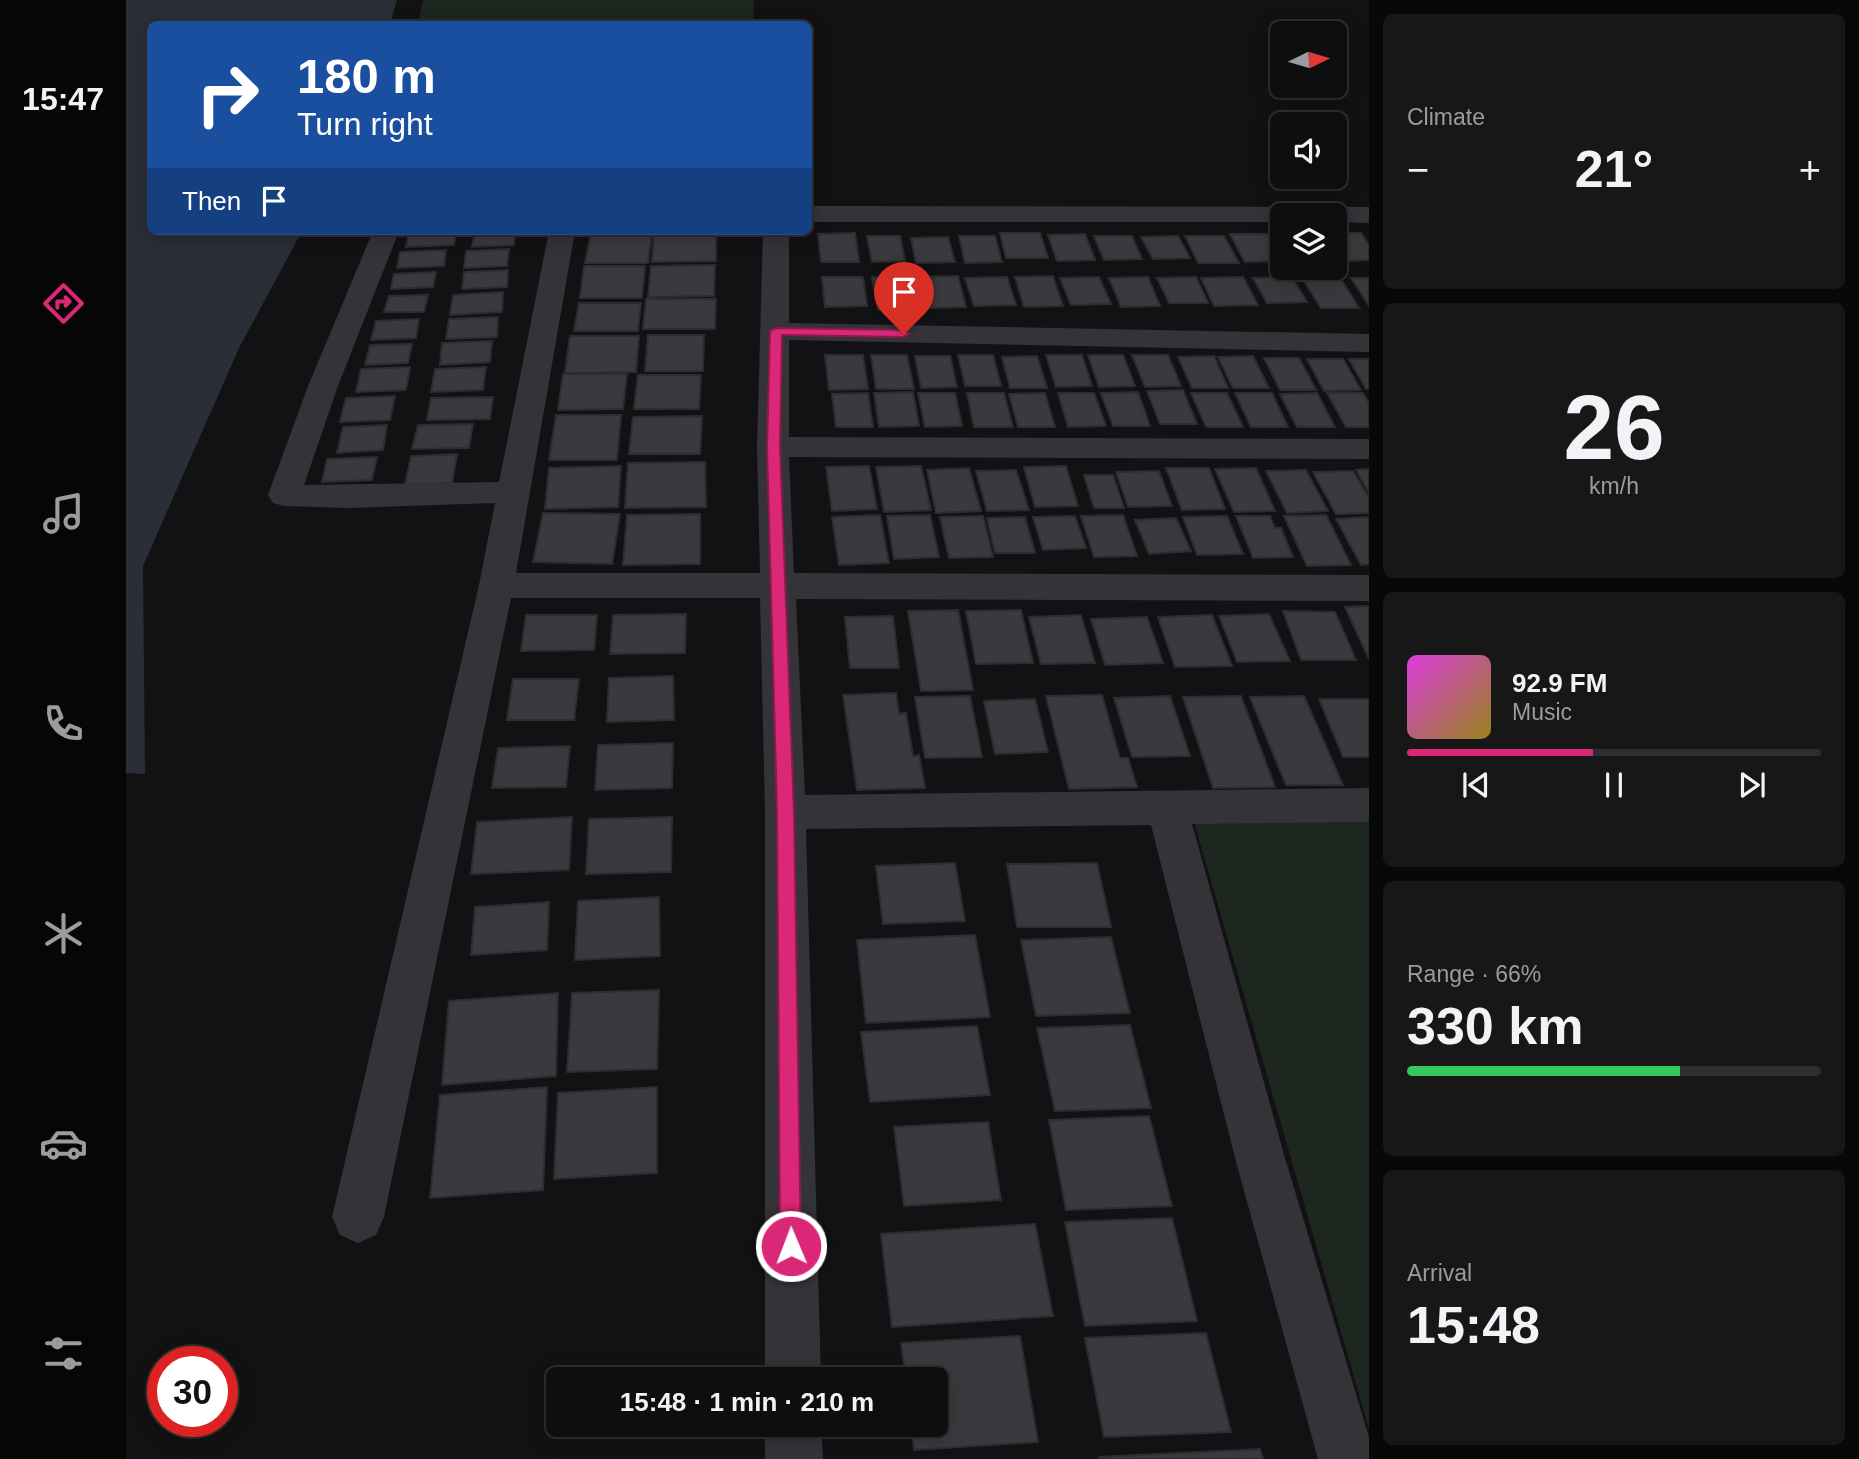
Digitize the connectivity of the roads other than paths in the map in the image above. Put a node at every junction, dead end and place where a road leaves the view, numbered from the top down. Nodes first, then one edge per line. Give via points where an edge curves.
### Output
1 (812, 214) edge
2 (1369, 215) edge
3 (384, 235) edge
4 (561, 235) edge
5 (776, 235) edge
6 (776, 331) junction
7 (1369, 343) edge
8 (774, 447) junction
9 (1369, 449) edge
10 (514, 492) junction
11 (496, 585) junction
12 (779, 585) junction
13 (1369, 588) edge
14 (1369, 805) edge
15 (1167, 806) junction
16 (785, 812) junction
17 (358, 1217) dead end
18 (793, 1367) edge
19 (793, 1437) edge
20 (794, 1459) edge
21 (1347, 1459) edge

1 - 2 street
3 - 10 street via 284,495
4 - 10 street
5 - 6 street
6 - 7 street
6 - 8 street
8 - 9 street
8 - 12 street
10 - 11 street
11 - 12 street
11 - 17 street
12 - 13 street
12 - 16 street
14 - 15 street
15 - 16 street
15 - 21 street via 1260,1158
16 - 18 street
19 - 20 street

